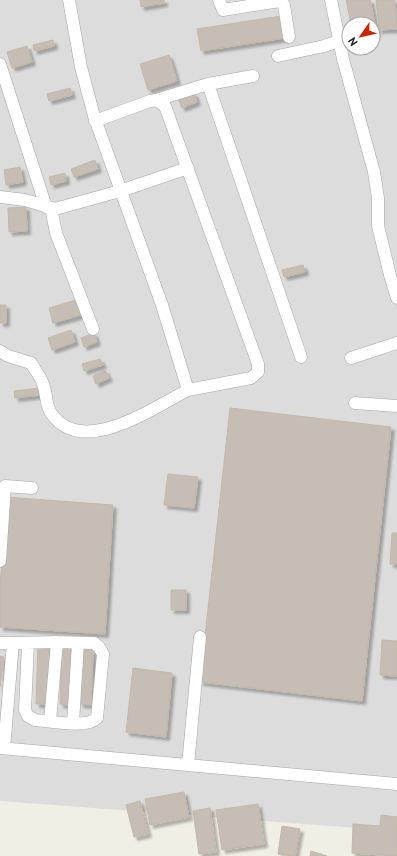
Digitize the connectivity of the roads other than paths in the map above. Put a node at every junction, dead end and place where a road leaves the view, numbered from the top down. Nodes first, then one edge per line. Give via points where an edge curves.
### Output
1 (69, 0) edge
2 (219, 0) edge
3 (280, 0) edge
4 (331, 0) edge
5 (289, 37) dead end
6 (339, 40) junction
7 (278, 56) dead end
8 (0, 64) edge
9 (254, 76) dead end
10 (208, 84) junction
11 (156, 100) junction
12 (95, 120) junction
13 (188, 168) junction
14 (120, 191) junction
15 (0, 197) edge
16 (48, 207) junction
17 (397, 298) edge
18 (94, 329) dead end
19 (397, 343) edge
20 (0, 351) edge
21 (301, 357) dead end
22 (351, 358) dead end
23 (188, 390) junction
24 (355, 402) dead end
25 (397, 406) edge
26 (32, 488) dead end
27 (0, 561) edge
28 (200, 637) dead end
29 (0, 642) edge
30 (57, 642) junction
31 (13, 643) junction
32 (28, 643) junction
33 (78, 643) junction
34 (50, 721) junction
35 (73, 723) junction
36 (2, 748) edge
37 (188, 765) junction
38 (397, 784) edge

1 - 12 street via 85,85
2 - 3 street via 223,10
3 - 5 street via 284,5
4 - 6 street
6 - 7 street
6 - 17 street via 374,172 378,198 378,226
8 - 16 street
9 - 10 street
10 - 11 street
10 - 21 street
11 - 12 street
11 - 13 street via 162,102 167,110
12 - 14 street
13 - 14 street
13 - 23 street via 258,364 258,372 251,378
14 - 16 street via 64,207
14 - 23 street via 162,305
15 - 16 street via 25,200
16 - 18 street
19 - 22 street
20 - 23 street via 31,363 43,383 46,403 51,413 66,426 80,431 92,432 114,428
24 - 25 street
26 - 27 street via 5,486
28 - 37 street
29 - 31 street
30 - 32 street
30 - 33 street
30 - 34 street
31 - 32 street
31 - 36 street
32 - 34 street via 25,710 28,716 35,720
33 - 35 street
33 - 35 street via 94,643 103,654 97,718 85,724
34 - 35 street
36 - 37 street
37 - 38 street

